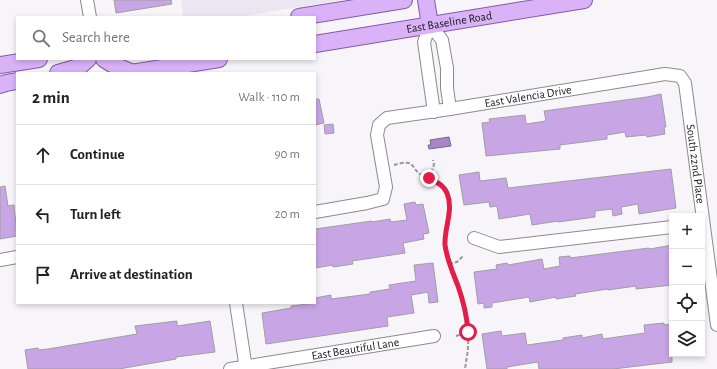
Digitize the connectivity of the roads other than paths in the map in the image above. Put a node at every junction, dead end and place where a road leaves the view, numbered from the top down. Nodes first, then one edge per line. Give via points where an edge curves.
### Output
1 (87, 0) edge
2 (404, 0) edge
3 (426, 0) edge
4 (584, 0) edge
5 (90, 16) edge
6 (305, 16) edge
7 (430, 25) junction
8 (316, 44) edge
9 (33, 60) edge
10 (87, 60) edge
11 (106, 60) edge
12 (213, 60) edge
13 (0, 65) edge
14 (447, 68) junction
15 (428, 71) junction
16 (62, 72) edge
17 (130, 72) edge
18 (138, 72) edge
19 (680, 76) joint
20 (16, 81) edge
21 (0, 86) edge
22 (16, 91) edge
23 (0, 94) edge
24 (450, 109) junction
25 (434, 112) junction
26 (316, 212) edge
27 (702, 213) edge
28 (669, 227) edge
29 (474, 238) dead end
30 (705, 238) edge
31 (16, 257) edge
32 (0, 260) edge
33 (236, 304) edge
34 (717, 325) edge
35 (434, 336) dead end
36 (246, 368) edge
37 (230, 369) edge

1 - 5 street
2 - 6 main road
3 - 7 main road
4 - 7 main road, East Baseline Road
7 - 8 main road, East Baseline Road
7 - 14 street via 442,40
7 - 15 street via 424,42
9 - 13 main road
10 - 16 main road via 79,67
11 - 17 main road
12 - 18 main road
14 - 15 street
14 - 24 street
15 - 25 street
19 - 24 street, East Valencia Drive via 665,74
19 - 27 street, South 22nd Place via 685,83
20 - 21 main road
22 - 23 main road
24 - 25 street, East Valencia Drive
25 - 26 street, East Valencia Drive via 387,118 379,125 378,134 386,187 383,199
28 - 29 street via 499,247
30 - 34 street, South 22nd Place
31 - 32 street
33 - 36 street
35 - 36 street, East Beautiful Lane
36 - 37 street, East Beautiful Lane

